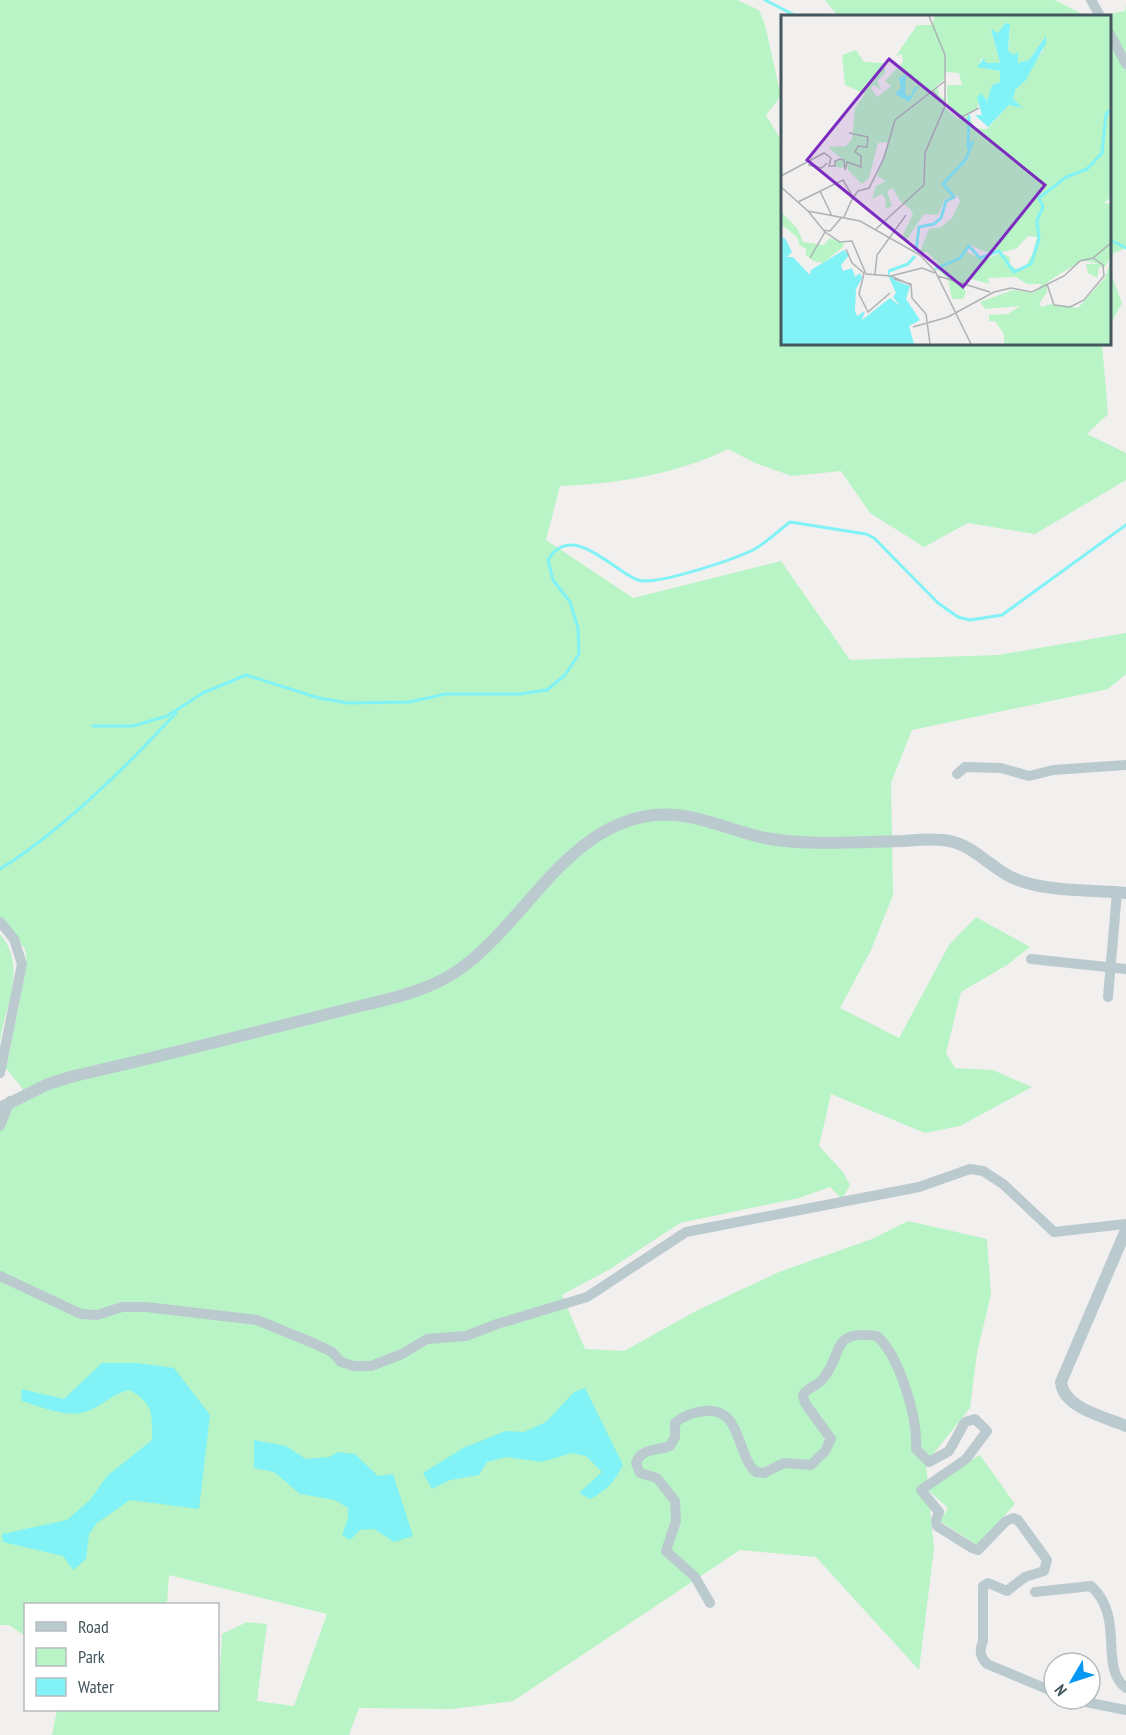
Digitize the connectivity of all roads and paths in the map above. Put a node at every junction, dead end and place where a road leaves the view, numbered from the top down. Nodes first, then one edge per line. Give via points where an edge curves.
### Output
1 (1091, 0) edge
2 (1099, 15) edge
3 (1111, 36) edge
4 (1126, 64) edge
5 (1126, 765) edge
6 (957, 774) dead end
7 (1121, 893) edge
8 (0, 922) edge
9 (1031, 959) dead end
10 (1112, 967) junction
11 (1126, 969) edge
12 (1108, 997) dead end
13 (0, 1073) edge
14 (5, 1105) edge
15 (0, 1126) edge
16 (1126, 1224) edge
17 (1126, 1230) edge
18 (0, 1276) edge
19 (1126, 1426) edge
20 (1035, 1592) dead end
21 (710, 1603) dead end
22 (1042, 1687) edge
23 (1126, 1688) edge
24 (1102, 1705) edge
25 (1126, 1710) edge

1 - 2 street
3 - 4 street
5 - 6 street via 1053,770 1029,776 1001,768 965,767
7 - 10 street
7 - 14 street via 1016,880 968,848 945,840 784,840 670,814 633,819 589,841 490,945 434,984 74,1077
8 - 13 street via 14,939 22,964
9 - 10 street
10 - 11 street
10 - 12 street
14 - 15 street
16 - 18 street via 1054,1232 1004,1184 970,1169 919,1187 687,1232 587,1297 466,1336 427,1339 371,1366 341,1362 332,1352 257,1320 146,1307 81,1314
17 - 19 street via 1061,1382 1065,1395 1075,1404
20 - 23 street via 1091,1586 1099,1593 1110,1612 1115,1673
21 - 22 street via 695,1577 666,1551 676,1521 675,1501 657,1478 640,1473 636,1463 639,1457 670,1446 680,1419 693,1412 711,1410 729,1419 747,1462 756,1472 764,1473 784,1463 810,1465 831,1439 803,1395 820,1381 842,1340 851,1335 877,1336 894,1358 917,1432 916,1449 922,1458 929,1462 950,1451 965,1422 975,1419 987,1431 966,1459 921,1490 939,1512 937,1526 972,1548 978,1550 1013,1518 1041,1550 1047,1560 1044,1571 1026,1577 1007,1591 988,1583 983,1586 980,1648 981,1658 987,1664
24 - 25 street

